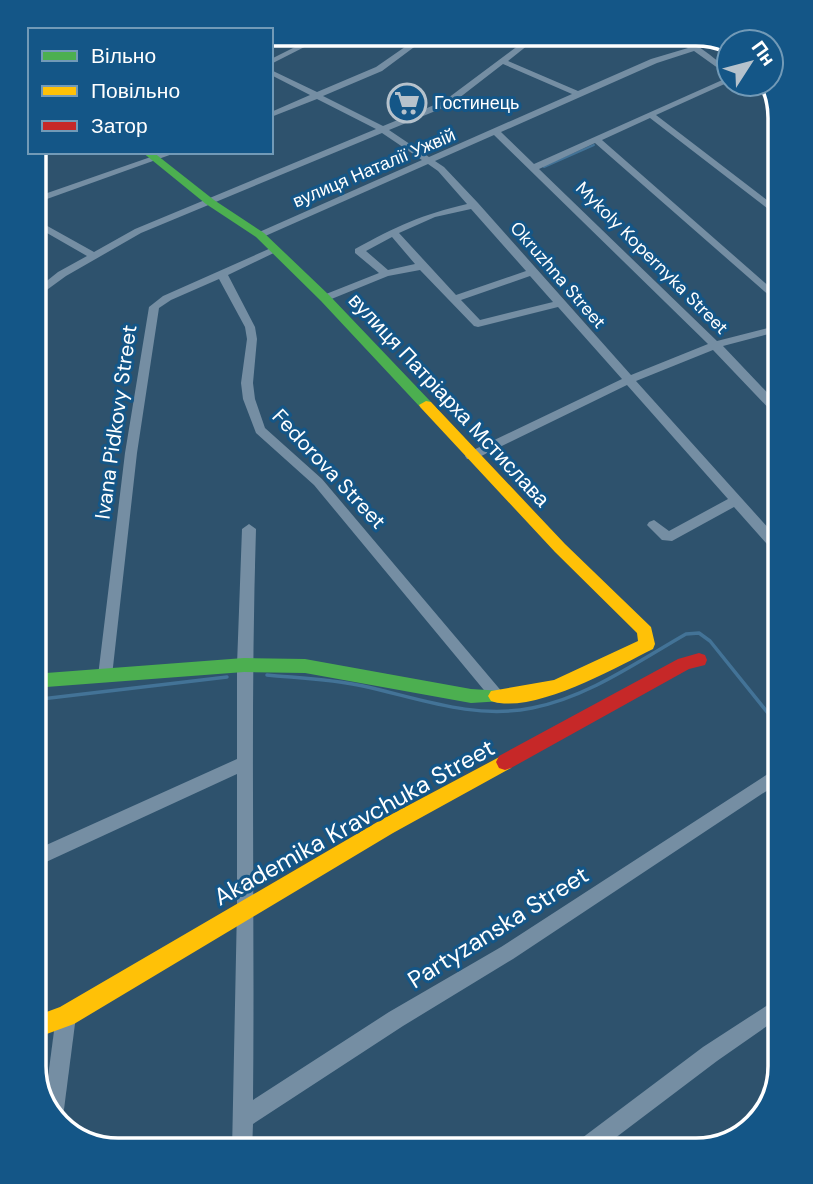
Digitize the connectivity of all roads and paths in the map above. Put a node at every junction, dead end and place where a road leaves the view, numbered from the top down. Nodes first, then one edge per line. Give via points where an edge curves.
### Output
1 (303, 46) edge
2 (412, 46) edge
3 (524, 46) edge
4 (688, 46) edge
5 (694, 49) junction
6 (273, 61) edge
7 (504, 62) junction
8 (715, 65) edge
9 (273, 73) edge
10 (715, 83) edge
11 (580, 95) junction
12 (318, 96) junction
13 (273, 114) edge
14 (652, 115) junction
15 (384, 130) junction
16 (496, 133) junction
17 (597, 140) junction
18 (151, 156) edge
19 (432, 161) junction
20 (535, 167) junction
21 (46, 196) edge
22 (210, 202) junction
23 (475, 205) junction
24 (768, 206) edge
25 (46, 228) edge
26 (393, 232) junction
27 (260, 235) junction
28 (275, 250) junction
29 (92, 255) junction
30 (422, 266) junction
31 (532, 272) junction
32 (222, 274) junction
33 (385, 274) junction
34 (46, 287) edge
35 (768, 291) edge
36 (325, 298) junction
37 (454, 299) junction
38 (560, 303) junction
39 (768, 331) edge
40 (715, 345) junction
41 (627, 381) junction
42 (768, 400) edge
43 (471, 456) junction
44 (735, 501) junction
45 (654, 526) dead end
46 (249, 529) dead end
47 (768, 537) edge
48 (699, 660) dead end
49 (244, 665) junction
50 (105, 676) junction
51 (46, 680) edge
52 (498, 697) junction
53 (246, 762) junction
54 (768, 781) edge
55 (46, 854) edge
56 (246, 907) junction
57 (768, 1014) edge
58 (66, 1016) junction
59 (46, 1023) edge
60 (55, 1102) edge
61 (242, 1119) junction
62 (242, 1138) edge
63 (598, 1138) edge

1 - 6 street
2 - 12 street via 379,69
3 - 7 street
4 - 5 street
5 - 8 street
5 - 11 street, вулиця Наталії Ужвій via 654,61
7 - 11 street
7 - 15 street via 447,103
9 - 12 street, Okruzhna Street
10 - 14 street
11 - 16 street, вулиця Наталії Ужвій
12 - 13 street
12 - 15 street, Okruzhna Street
14 - 17 street
14 - 24 street
15 - 19 street, Okruzhna Street
15 - 22 street
16 - 19 street, вулиця Наталії Ужвій
16 - 20 street, Mykoly Kopernyka Street
17 - 20 street
17 - 35 street
18 - 21 street
18 - 22 street, вулиця Патріарха Мстислава
19 - 23 street, Okruzhna Street
19 - 27 street, вулиця Наталії Ужвій
20 - 40 street, Mykoly Kopernyka Street
22 - 27 street, вулиця Патріарха Мстислава
22 - 29 street
23 - 26 street via 432,215
23 - 31 street, Okruzhna Street
25 - 29 street
26 - 30 street
26 - 33 street via 359,251
27 - 28 street, вулиця Патріарха Мстислава
28 - 32 street, Ivana Pidkovy Street
28 - 36 street, вулиця Патріарха Мстислава
29 - 34 street
30 - 33 street
30 - 37 street
31 - 37 street
31 - 38 street, Okruzhna Street
32 - 50 street, Ivana Pidkovy Street via 155,307 131,453
32 - 52 street, Fedorova Street via 250,327 248,399 260,430 317,482
33 - 36 street
36 - 43 street, вулиця Патріарха Мстислава
37 - 38 street via 478,324
38 - 41 street, Okruzhna Street
39 - 40 street
40 - 41 street
40 - 42 street, Mykoly Kopernyka Street
41 - 43 street
41 - 44 street, Okruzhna Street
43 - 52 street, вулиця Патріарха Мстислава via 649,638 637,651 565,685 523,697
44 - 45 street via 672,536
44 - 47 street, Okruzhna Street
46 - 49 street
48 - 56 street, Akademika Kravchuka Street via 684,664
49 - 50 street
49 - 52 street via 305,666
49 - 53 street
50 - 51 street
53 - 55 street
53 - 56 street
54 - 61 street, Partyzanska Street via 508,953
56 - 58 street, Akademika Kravchuka Street
56 - 61 street
57 - 63 street
58 - 59 street, Akademika Kravchuka Street
58 - 60 street
61 - 62 street

